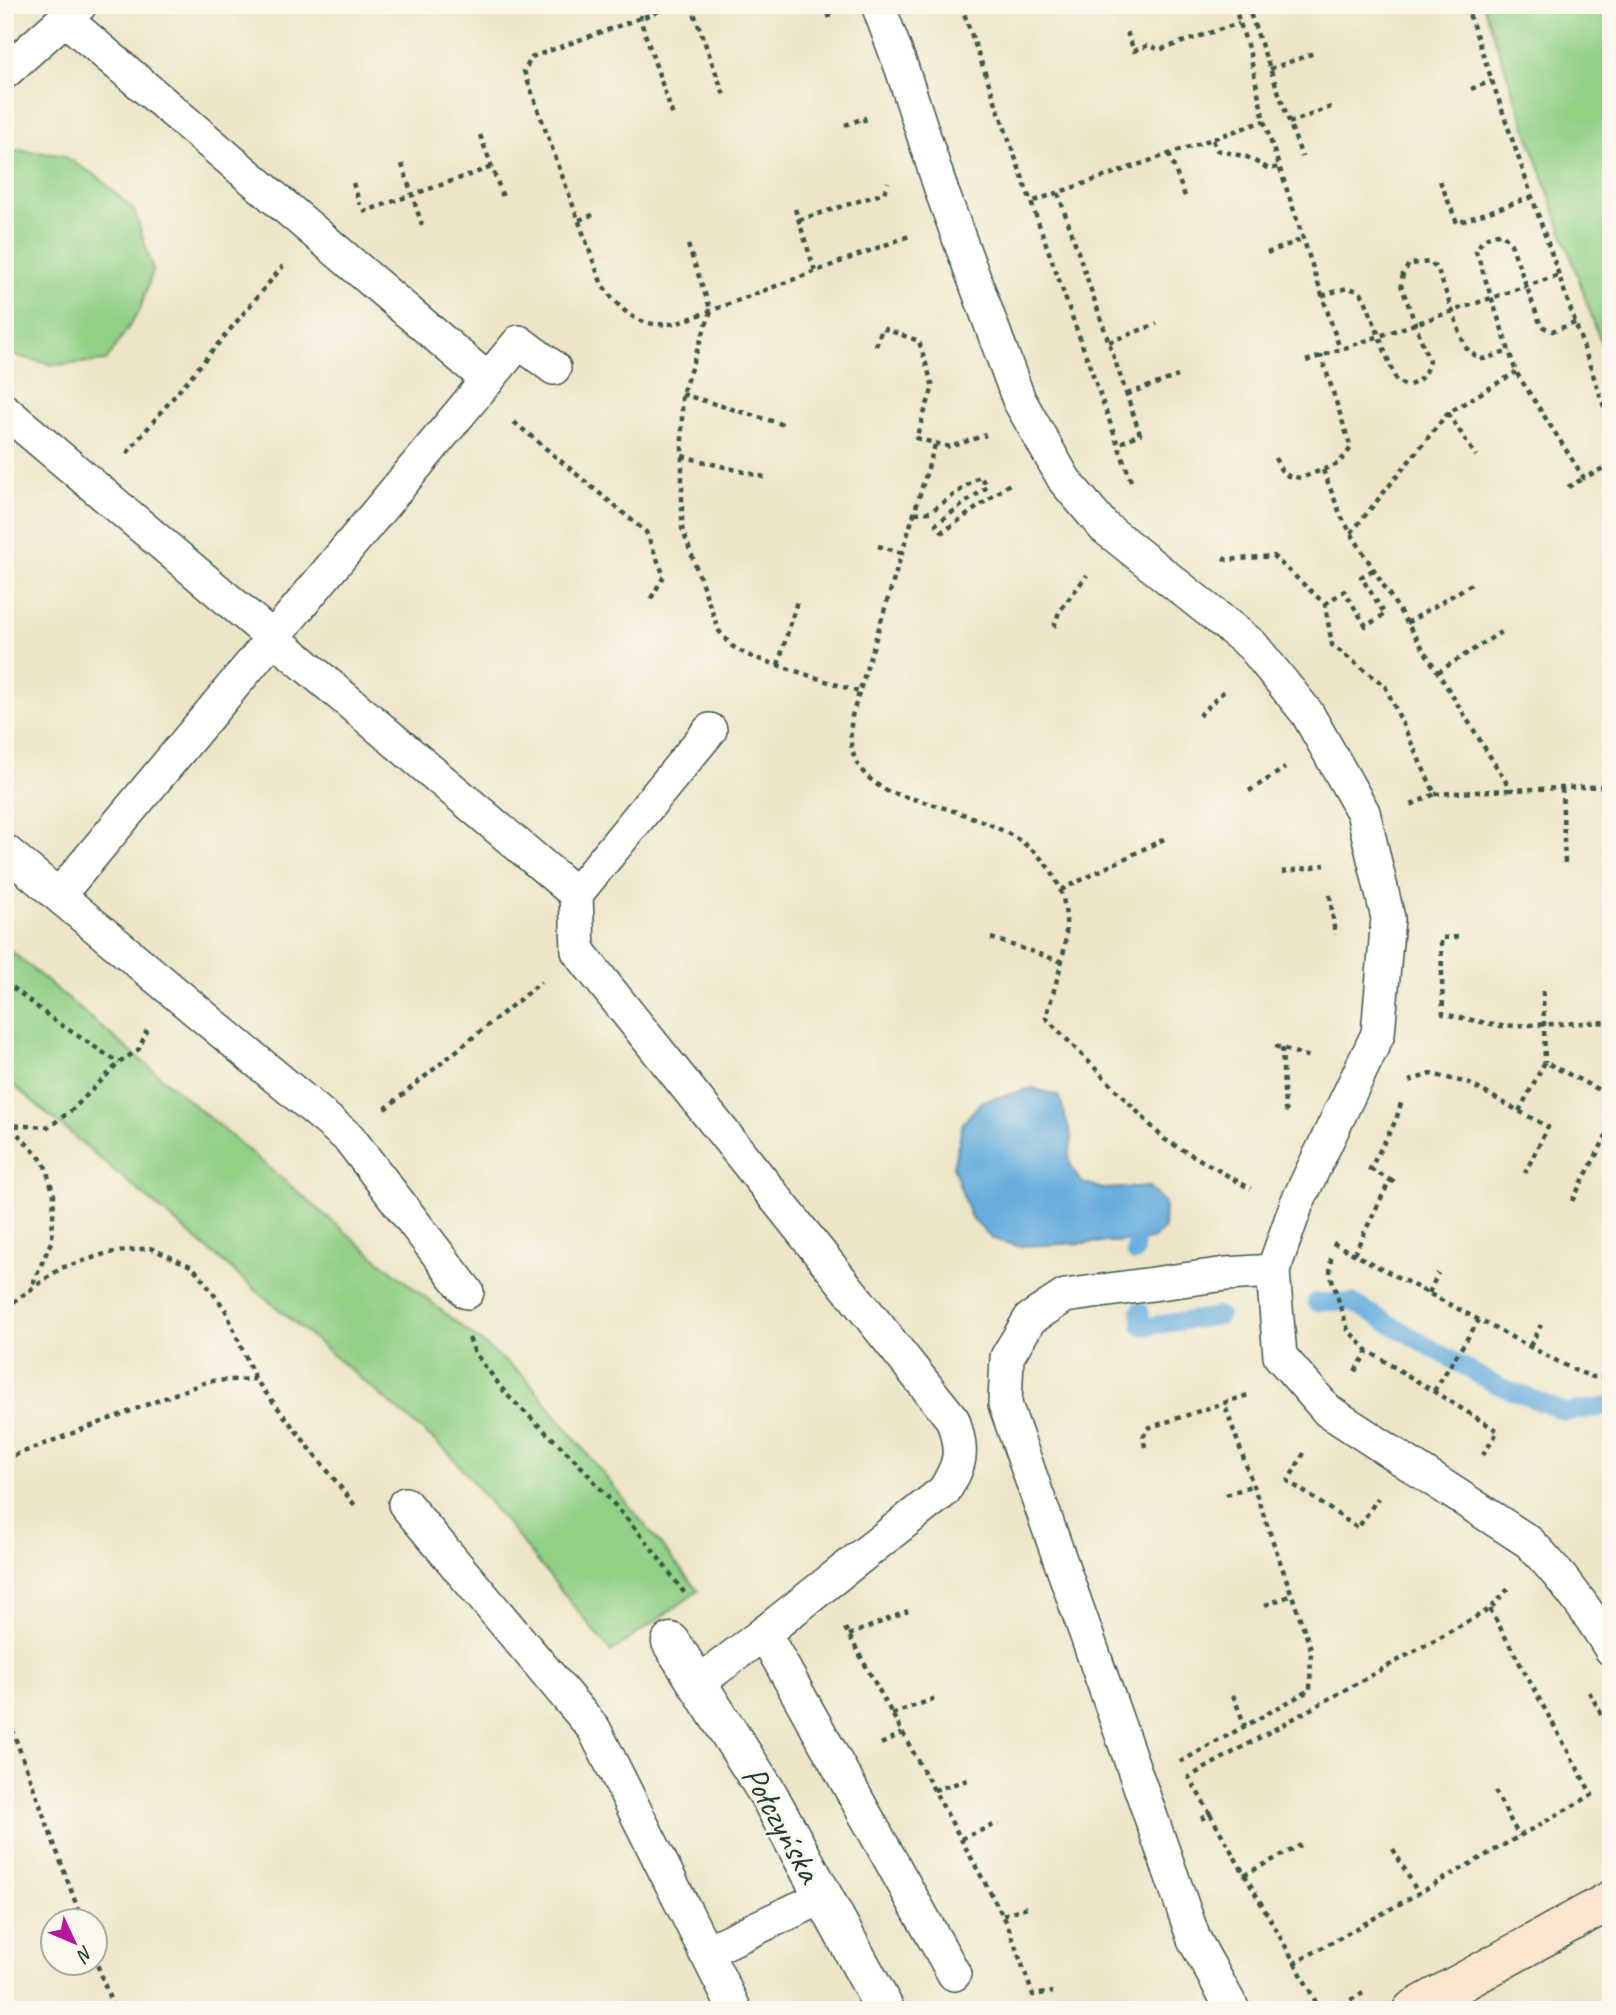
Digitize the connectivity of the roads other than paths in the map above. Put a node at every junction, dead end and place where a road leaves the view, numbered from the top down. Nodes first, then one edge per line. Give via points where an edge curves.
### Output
1 (878, 5) edge
2 (72, 12) edge
3 (5, 72) edge
4 (554, 368) dead end
5 (488, 380) junction
6 (5, 411) edge
7 (274, 637) junction
8 (710, 730) dead end
9 (5, 851) edge
10 (576, 894) junction
11 (59, 895) junction
12 (1273, 1270) junction
13 (467, 1292) road end
14 (405, 1504) road end
15 (764, 1633) junction
16 (671, 1642) road end
17 (1611, 1649) edge
18 (698, 1683) junction
19 (823, 1897) junction
20 (1611, 1900) edge
21 (705, 1952) junction
22 (954, 1974) dead end
23 (735, 2010) edge
24 (885, 2010) edge
25 (1233, 2010) edge
26 (1412, 2010) edge

1 - 12 lane via 1019,400 1065,481 1104,527 1252,645 1307,713 1363,812 1388,918 1378,1034 1297,1203
2 - 3 lane
2 - 5 lane via 313,231
4 - 5 lane via 519,342
5 - 7 lane
6 - 7 lane
7 - 10 lane
7 - 11 lane
8 - 10 lane
9 - 11 lane
10 - 15 lane via 578,951 953,1420 960,1443 958,1467 944,1491
11 - 13 lane via 349,1138
12 - 17 lane via 1280,1356 1328,1411 1529,1542 1588,1611
12 - 25 lane via 1065,1296 1030,1319 1007,1357 1004,1404 1194,1939
14 - 21 lane via 594,1730
15 - 18 lane
15 - 22 lane
16 - 18 street, Połczyńska
18 - 19 street, Połczyńska via 768,1794
19 - 21 lane
19 - 24 street, Połczyńska
20 - 26 street
21 - 23 lane

